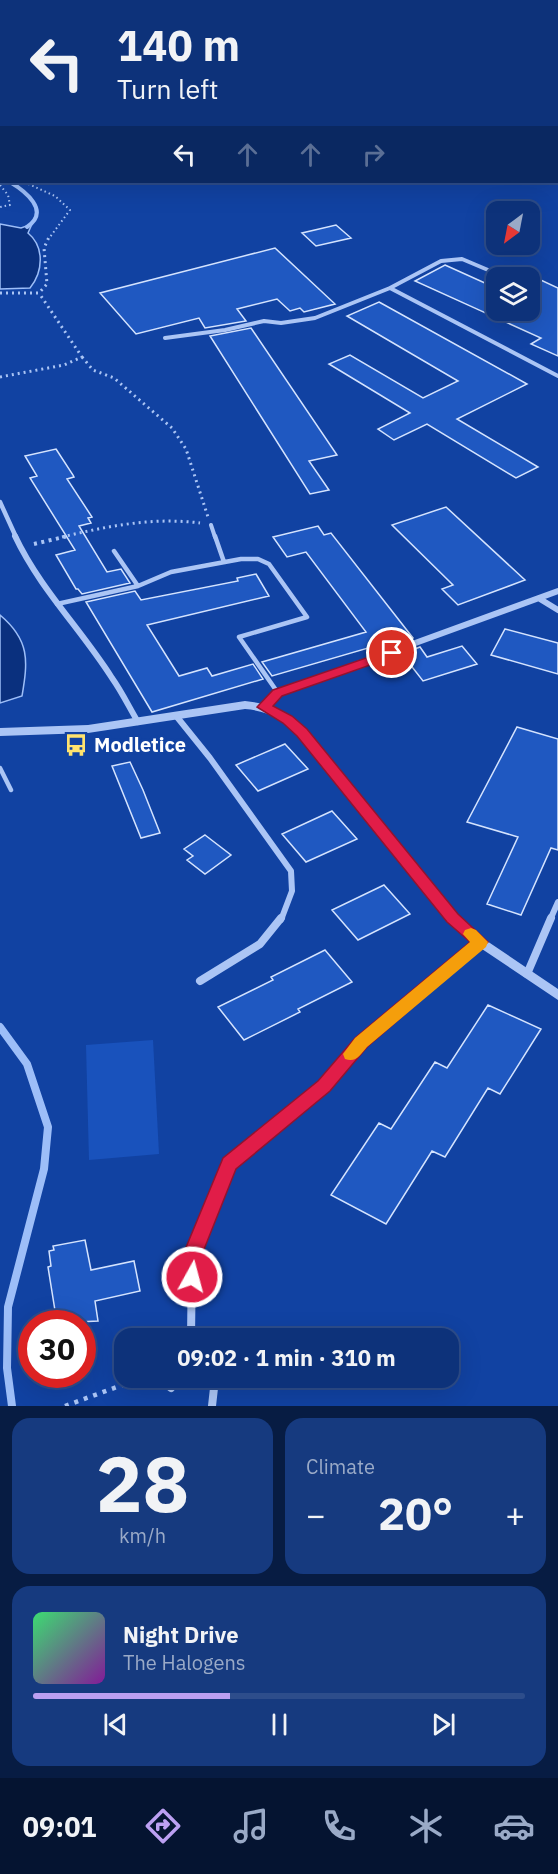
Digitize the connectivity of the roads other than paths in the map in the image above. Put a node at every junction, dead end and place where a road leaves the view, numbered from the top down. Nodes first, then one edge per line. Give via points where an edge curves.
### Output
1 (486, 269) edge
2 (390, 288) junction
3 (165, 338) dead end
4 (558, 376) edge
5 (0, 502) edge
6 (211, 525) road end
7 (114, 551) dead end
8 (224, 562) junction
9 (138, 586) junction
10 (558, 591) edge
11 (540, 599) junction
12 (56, 604) junction
13 (558, 610) edge
14 (278, 693) junction
15 (264, 707) junction
16 (177, 717) junction
17 (138, 722) junction
18 (0, 732) edge
19 (0, 768) edge
20 (11, 790) dead end
21 (558, 902) edge
22 (480, 942) junction
23 (527, 974) junction
24 (200, 981) dead end
25 (558, 995) edge
26 (191, 1328) edge
27 (214, 1388) edge
28 (212, 1406) edge

1 - 2 lane via 462,259 441,261
2 - 3 lane via 315,318 264,321
2 - 4 lane
5 - 12 street via 21,547
6 - 8 lane
7 - 9 lane
8 - 9 lane via 171,573
8 - 14 lane via 258,559 269,564 307,617 239,637
9 - 12 lane
10 - 11 street
11 - 13 street
11 - 14 street
12 - 17 street via 112,678
14 - 15 street
15 - 16 street via 245,705
15 - 22 street via 288,719 302,733 453,918
16 - 17 street
16 - 24 street via 291,871 294,881 292,900 260,944
17 - 18 street via 88,729
19 - 20 lane
21 - 23 street
22 - 23 street
22 - 26 street via 361,1042 324,1086 229,1164 192,1257
23 - 25 street
27 - 28 street

